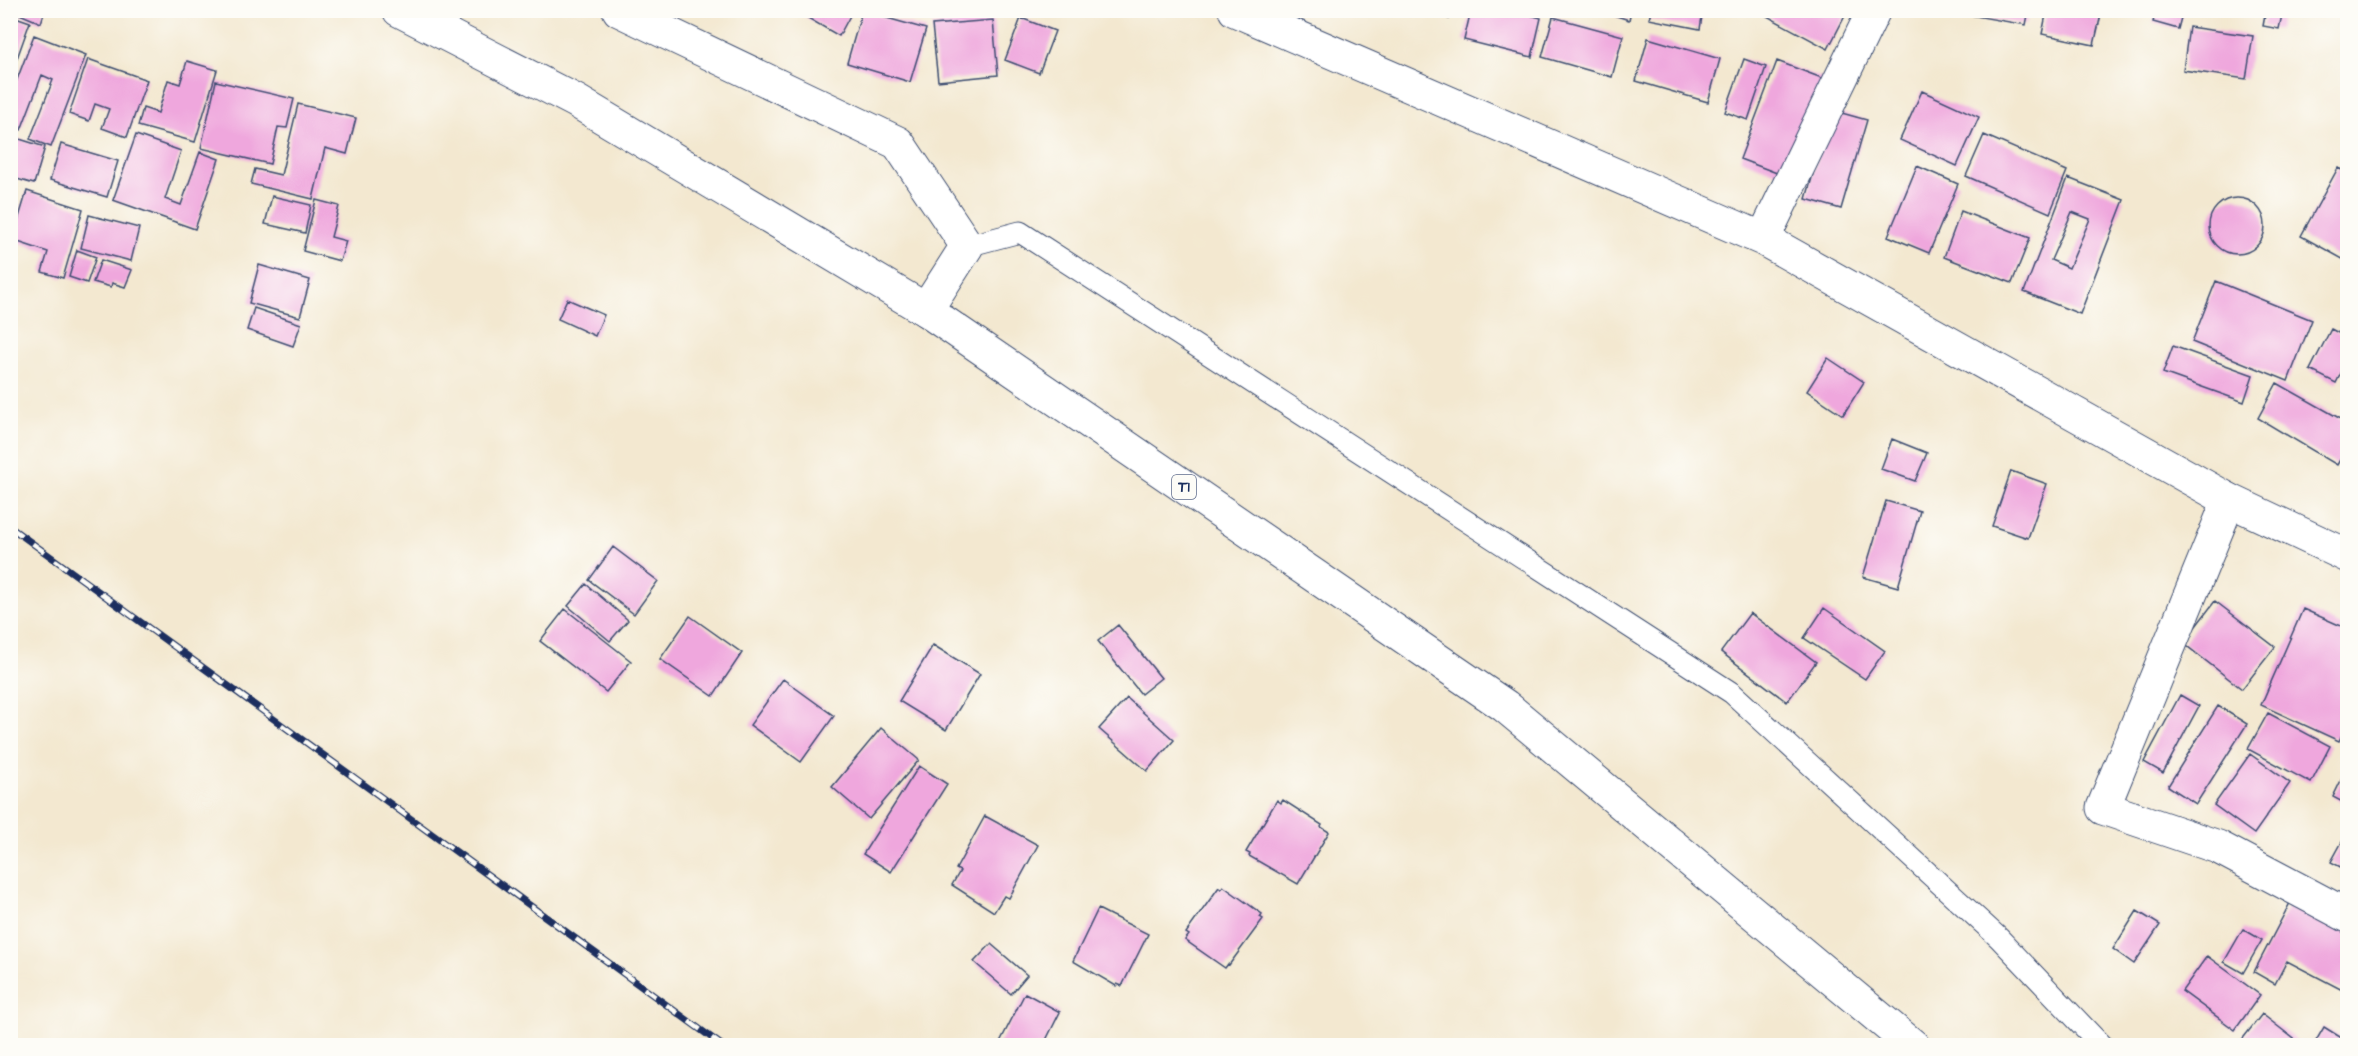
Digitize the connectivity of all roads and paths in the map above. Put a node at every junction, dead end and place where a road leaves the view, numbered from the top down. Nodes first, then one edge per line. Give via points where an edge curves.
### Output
1 (399, 10) edge
2 (619, 10) edge
3 (1235, 10) edge
4 (1874, 10) edge
5 (1763, 239) junction
6 (967, 246) junction
7 (926, 310) junction
8 (2229, 500) junction
9 (2348, 556) edge
10 (2348, 916) edge
11 (1913, 1046) edge
12 (2102, 1046) edge

1 - 7 main road, T1 via 576,101
2 - 6 main road via 898,143
3 - 5 main road
4 - 5 main road
5 - 8 main road
6 - 7 main road
6 - 12 lane via 1020,232 1732,693 2000,938
7 - 11 main road, T1 via 1505,706
8 - 9 main road
8 - 10 main road via 2103,808 2218,848

